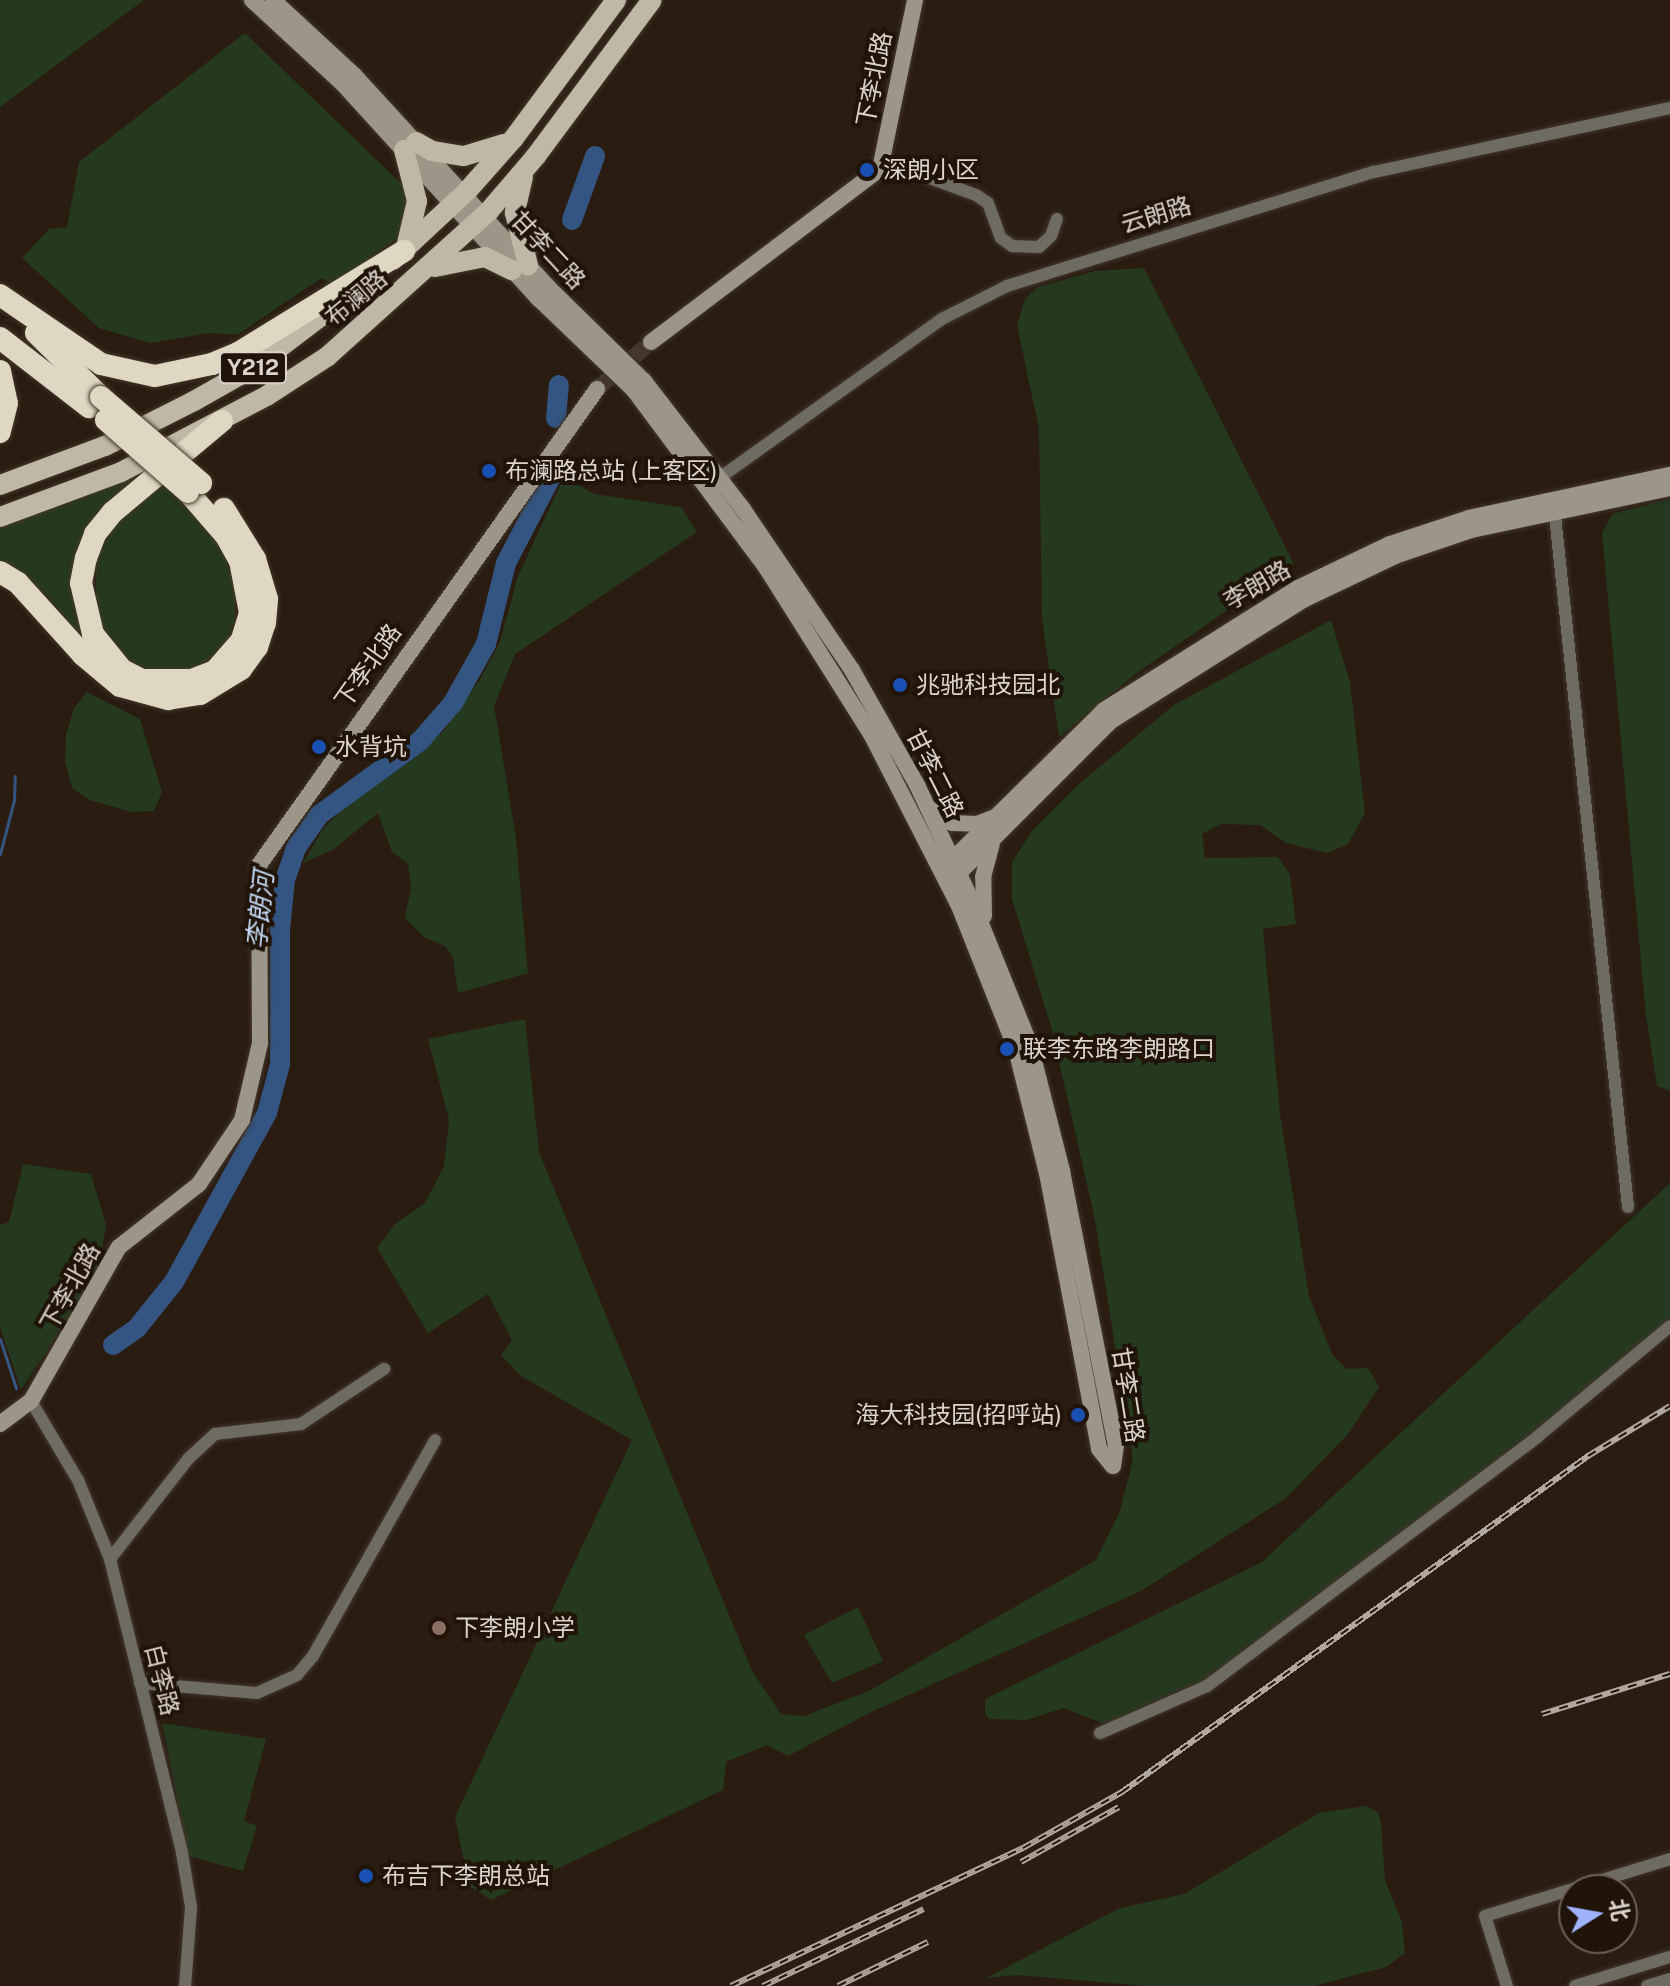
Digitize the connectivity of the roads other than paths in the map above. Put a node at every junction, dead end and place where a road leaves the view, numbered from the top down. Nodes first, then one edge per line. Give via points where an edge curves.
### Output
1 (252, 0) edge
2 (273, 0) edge
3 (616, 0) edge
4 (652, 0) edge
5 (915, 0) edge
6 (1670, 108) edge
7 (514, 138) junction
8 (410, 146) junction
9 (529, 166) junction
10 (880, 169) junction
11 (458, 199) junction
12 (1057, 219) dead end
13 (478, 221) junction
14 (404, 251) junction
15 (520, 268) junction
16 (425, 272) junction
17 (0, 295) edge
18 (0, 338) edge
19 (651, 342) tunnel mouth
20 (0, 371) edge
21 (597, 389) tunnel mouth
22 (95, 402) junction
23 (222, 421) junction
24 (0, 432) edge
25 (1670, 475) edge
26 (714, 482) junction
27 (0, 485) edge
28 (195, 488) junction
29 (1670, 488) edge
30 (1554, 505) junction
31 (0, 517) edge
32 (0, 572) edge
33 (927, 807) junction
34 (1000, 814) junction
35 (996, 837) junction
36 (950, 872) junction
37 (988, 937) junction
38 (1628, 1207) dead end
39 (1670, 1326) edge
40 (384, 1369) dead end
41 (31, 1401) junction
42 (0, 1424) edge
43 (435, 1440) dead end
44 (110, 1559) junction
45 (140, 1683) junction
46 (1100, 1733) dead end
47 (1670, 1859) edge
48 (1670, 1957) edge
49 (1670, 1979) edge
50 (185, 1986) edge
51 (1507, 1986) edge
52 (1575, 1986) edge
53 (1647, 1986) edge

1 - 8 street, 甘李二路
2 - 8 street, 甘李二路 via 354,75
3 - 7 main road, 布澜路 / Y212
4 - 9 main road, 布澜路 / Y212
5 - 10 street, 下李北路
6 - 26 street, 云朗路 via 1374,172 1007,286 942,319
7 - 8 main road via 464,156
7 - 11 main road, 布澜路 / Y212
8 - 11 street, 甘李二路
8 - 14 main road via 417,201
9 - 13 main road, 布澜路 / Y212
9 - 15 main road via 515,213
10 - 12 street via 908,170 976,195 988,203 1001,238 1012,246 1039,247 1051,236
10 - 19 street
11 - 13 street, 甘李二路
11 - 14 main road, 布澜路 / Y212
13 - 15 street, 甘李二路
13 - 16 main road, 布澜路 / Y212
14 - 17 highway via 238,353 155,376 101,364
14 - 27 main road, 布澜路 / Y212 via 254,367 105,446
15 - 16 main road via 473,257
15 - 26 street, 甘李二路 via 644,381
16 - 23 main road, 布澜路 / Y212 via 328,356
17 - 22 highway
18 - 22 highway
20 - 24 highway via 7,403
21 - 41 street, 下李北路 via 259,865 260,1043 242,1120 199,1184 119,1247
22 - 28 highway, bridge
23 - 28 highway via 113,512 95,534 86,558 81,583 93,634 122,670 142,680 192,680 215,671 242,640 250,613 240,561
23 - 31 main road, 布澜路 / Y212 via 121,472
25 - 30 street, 李朗路
26 - 33 street, 甘李二路 via 852,670
26 - 36 street, 甘李二路 via 838,678
28 - 32 highway via 247,539 267,599 257,647 223,684 168,699 120,686 83,655 18,583
29 - 30 street, 李朗路
30 - 34 street, 李朗路 via 1431,530 1298,588 1104,710
30 - 35 street, 李朗路 via 1431,543 1305,599 1111,721
30 - 38 street
33 - 34 street via 965,824
33 - 36 street, 甘李二路
34 - 36 street, 李朗路
35 - 36 street, 李朗路
35 - 37 street via 983,877
36 - 37 street, 甘李二路
36 - 37 street, 甘李二路 via 1016,1049 1047,1173 1099,1449 1113,1466 1116,1445 1062,1171 1030,1045
39 - 46 street via 1537,1437 1207,1686
40 - 44 street via 301,1424 215,1434 188,1459
41 - 42 street
41 - 44 street, 白李路 via 78,1480
43 - 45 street via 313,1656 297,1675 277,1688 246,1694
44 - 45 street, 白李路
45 - 50 street, 白李路 via 191,1907
47 - 51 street via 1485,1916
48 - 52 street
49 - 53 street

